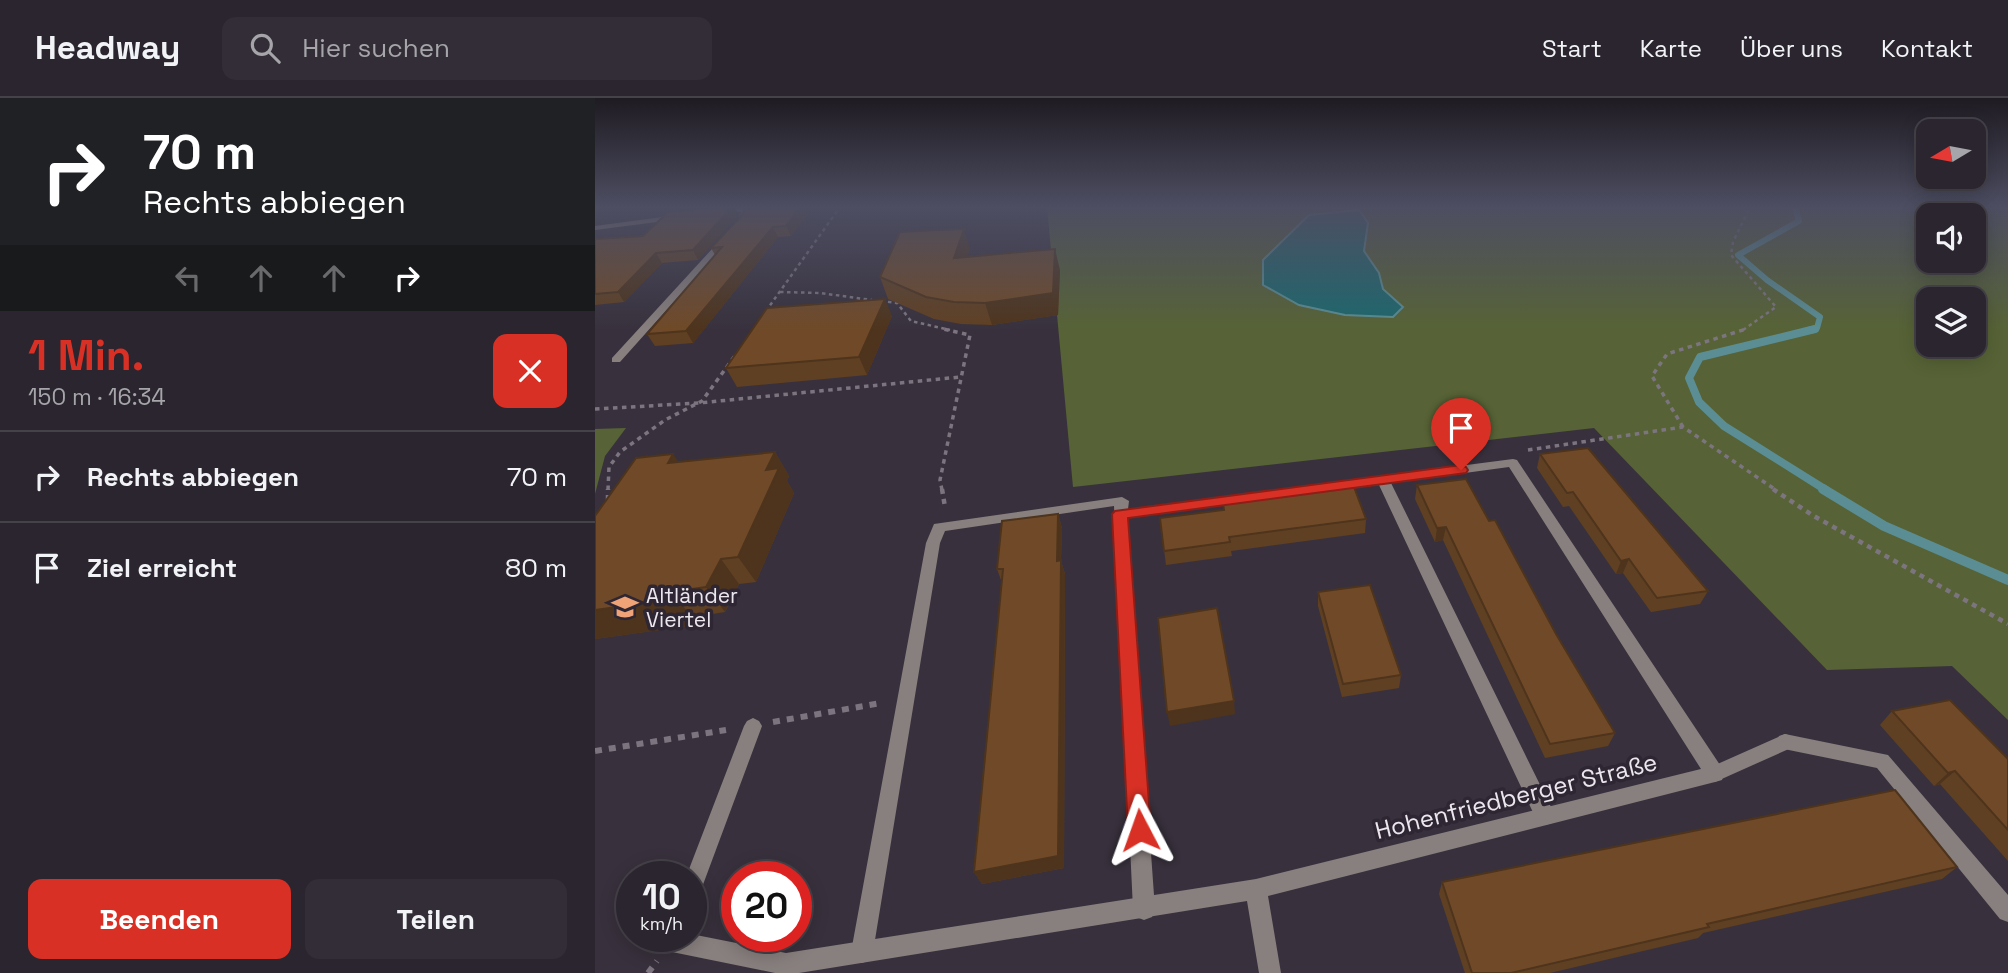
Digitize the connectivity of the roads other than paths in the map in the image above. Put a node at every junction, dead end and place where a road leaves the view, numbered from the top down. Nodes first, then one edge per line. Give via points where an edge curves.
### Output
1 (718, 248) edge
2 (616, 360) dead end
3 (1383, 480) junction
4 (1120, 514) junction
5 (753, 726) dead end
6 (1715, 774) junction
7 (1545, 816) junction
8 (702, 861) edge
9 (1256, 889) junction
10 (1145, 909) junction
11 (2008, 911) edge
12 (707, 948) edge
13 (862, 952) junction
14 (1269, 973) edge

1 - 2 street
3 - 4 street
3 - 6 street via 1513,463
3 - 7 street
4 - 10 street
4 - 13 street via 1122,500 939,527
5 - 8 street
6 - 7 street, Hohenfriedberger Straße
6 - 11 street, Hohenfriedberger Straße via 1785,742 1882,761
7 - 9 street, Hohenfriedberger Straße
9 - 10 street, Hohenfriedberger Straße
9 - 14 street
10 - 13 street, Hohenfriedberger Straße
12 - 13 street, Hohenfriedberger Straße via 786,964

